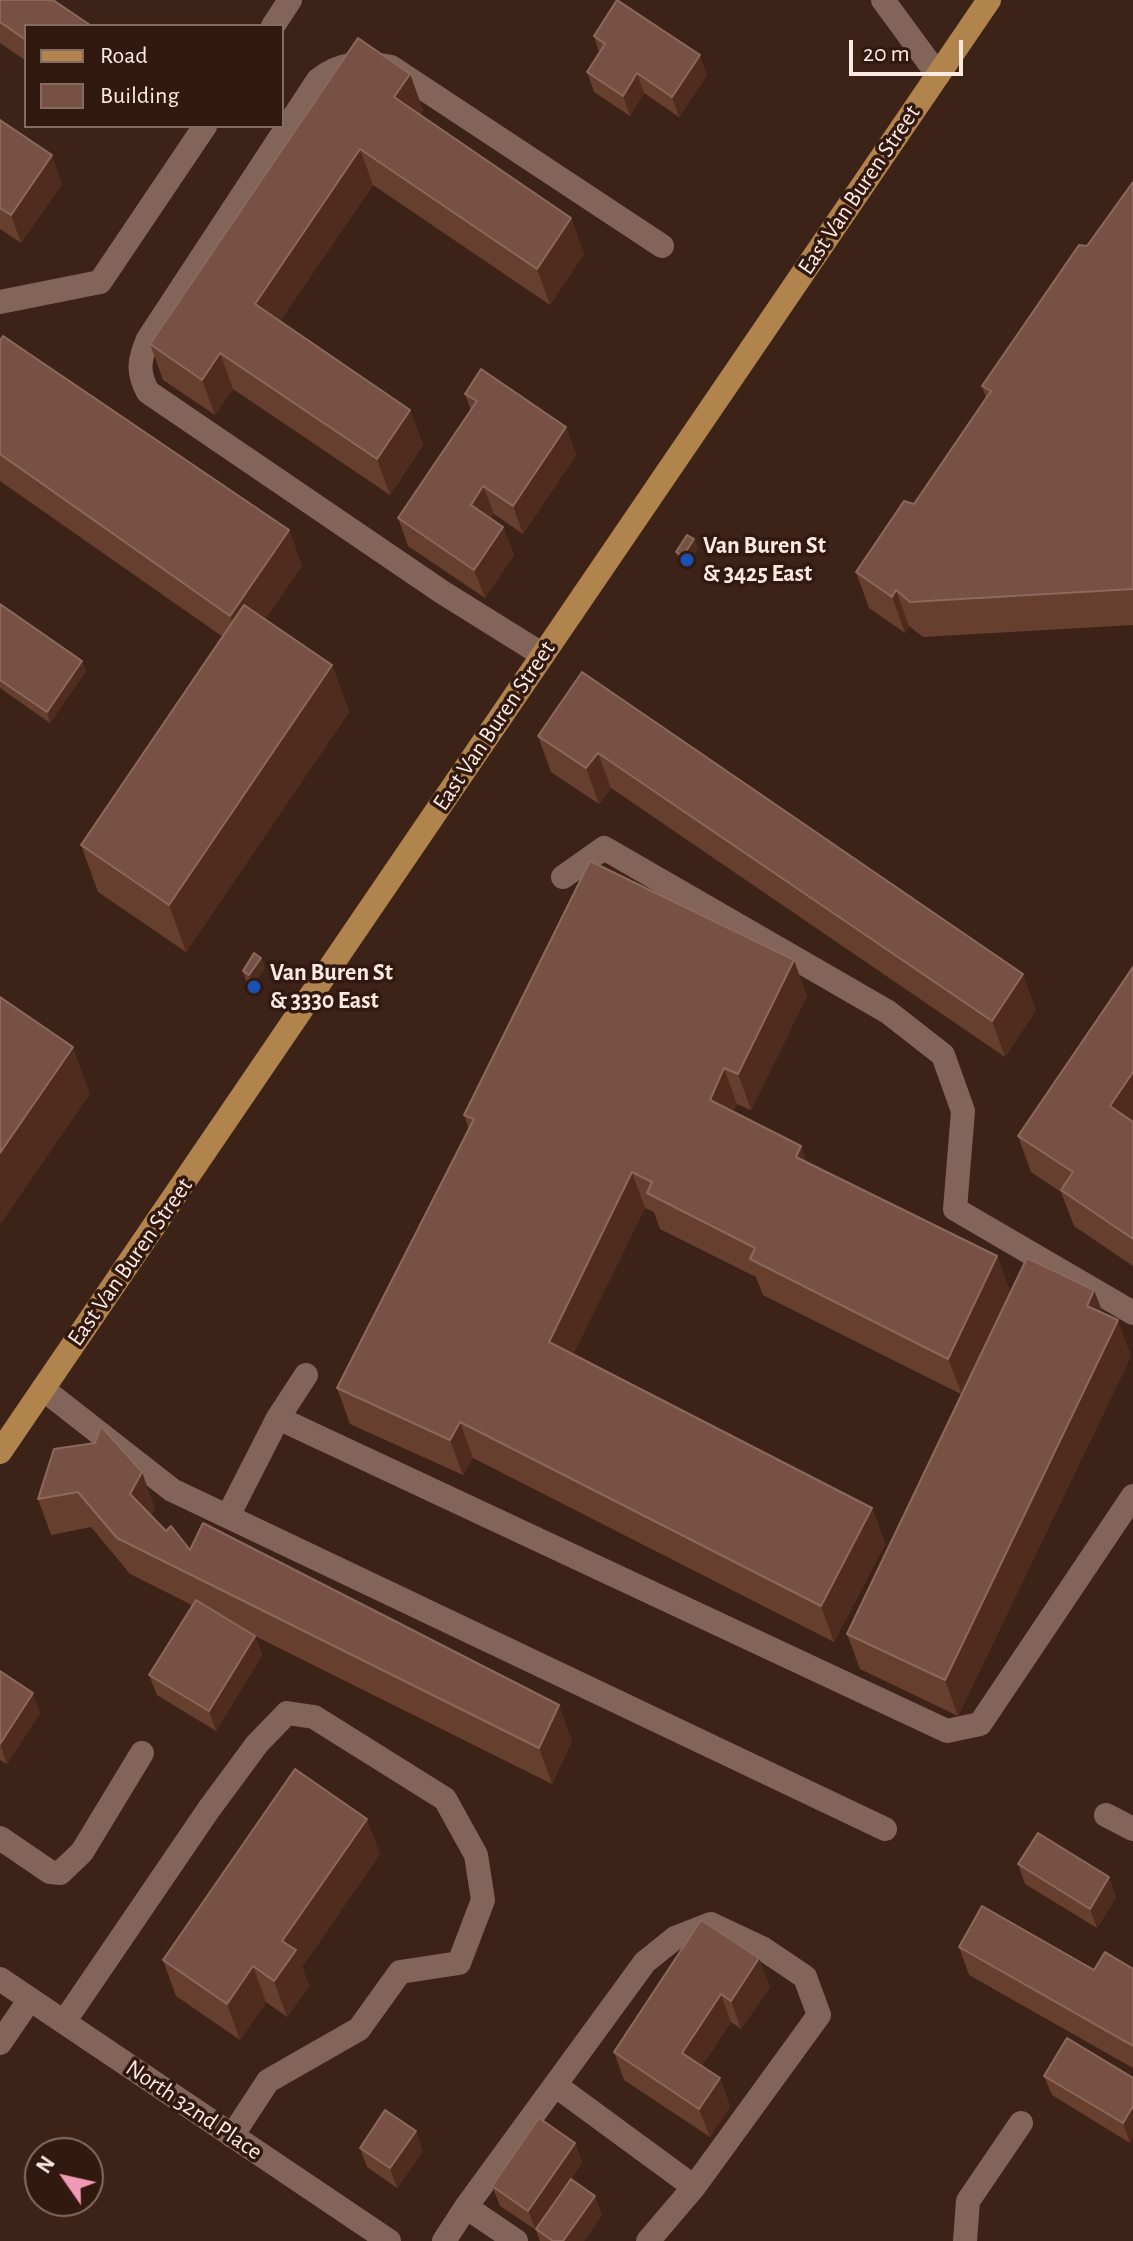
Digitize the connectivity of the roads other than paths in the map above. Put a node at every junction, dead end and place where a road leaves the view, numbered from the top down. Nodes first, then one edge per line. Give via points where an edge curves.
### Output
1 (290, 0) edge
2 (883, 0) edge
3 (989, 0) edge
4 (274, 24) edge
5 (938, 75) junction
6 (204, 128) edge
7 (662, 246) dead end
8 (0, 302) edge
9 (543, 655) junction
10 (563, 877) dead end
11 (1133, 1313) edge
12 (306, 1375) dead end
13 (43, 1389) junction
14 (278, 1418) junction
15 (0, 1452) edge
16 (1133, 1496) edge
17 (228, 1516) junction
18 (142, 1753) dead end
19 (1106, 1815) dead end
20 (885, 1829) dead end
21 (1133, 1829) edge
22 (0, 1838) edge
23 (0, 1979) edge
24 (30, 1999) junction
25 (64, 2022) junction
26 (0, 2043) edge
27 (555, 2085) junction
28 (1021, 2123) dead end
29 (232, 2136) junction
30 (694, 2187) junction
31 (466, 2207) junction
32 (389, 2241) edge
33 (444, 2241) edge
34 (516, 2241) edge
35 (648, 2241) edge
36 (965, 2241) edge

1 - 4 street
2 - 5 street
3 - 5 main road, East Van Buren Street
5 - 9 main road, East Van Buren Street
6 - 8 street via 100,282
7 - 9 street via 391,67 351,64 318,80 140,358 140,376 148,392
9 - 13 main road, East Van Buren Street
10 - 11 street via 604,848 888,1012 943,1055 963,1111 955,1209
12 - 14 street
13 - 15 main road, East Van Buren Street
13 - 17 street via 172,1490
14 - 16 street via 947,1731 980,1724
14 - 17 street
17 - 20 street
18 - 22 street via 82,1852 60,1873 50,1872
19 - 21 street
23 - 24 street, North 32nd Place
24 - 25 street, North 32nd Place
24 - 26 street
25 - 29 street, North 32nd Place
25 - 29 street via 209,1809 287,1713 314,1717 445,1799 476,1855 483,1900 459,1963 400,1972 359,2029 268,2081
27 - 30 street
27 - 30 street via 645,1962 675,1938 711,1924 762,1948 805,1977 819,2015
27 - 31 street
28 - 36 street via 968,2201
29 - 32 street, North 32nd Place
30 - 35 street
31 - 33 street
31 - 34 street

